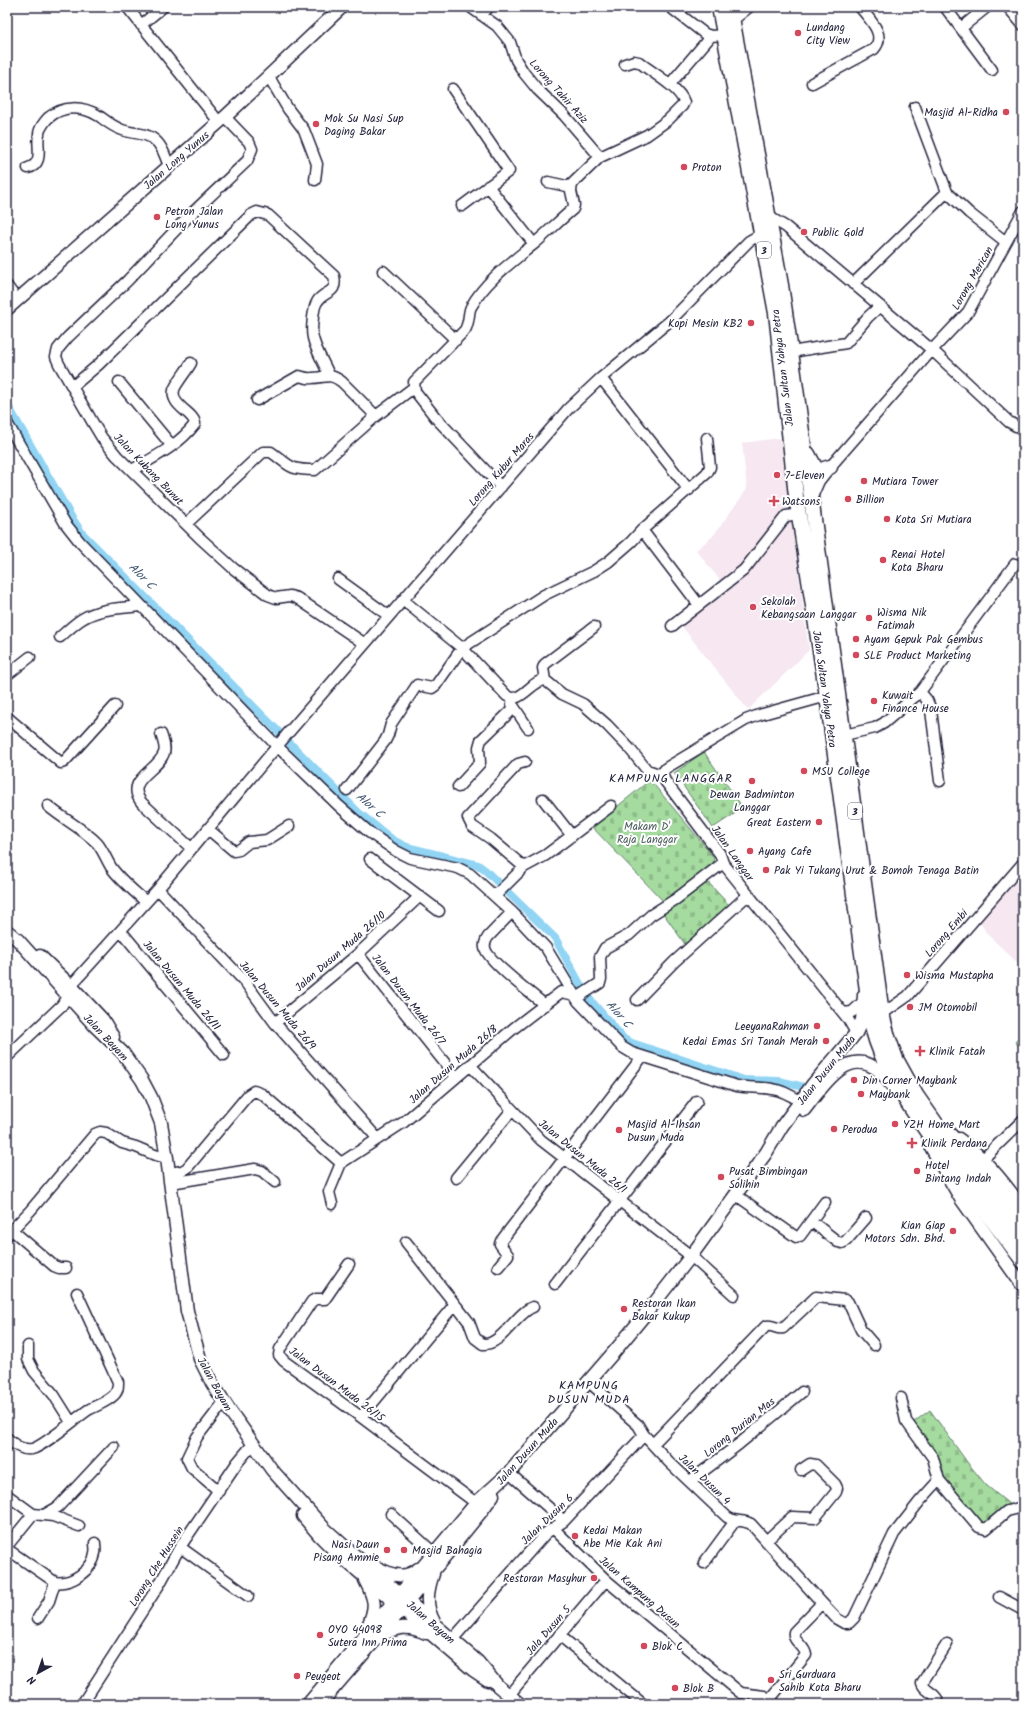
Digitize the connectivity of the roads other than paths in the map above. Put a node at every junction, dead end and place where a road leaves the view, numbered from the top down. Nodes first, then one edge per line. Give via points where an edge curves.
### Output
1 (127, 7) edge
2 (163, 7) edge
3 (342, 7) edge
4 (470, 7) edge
5 (489, 7) edge
6 (670, 7) edge
7 (719, 7) edge
8 (749, 7) edge
9 (860, 7) edge
10 (945, 7) edge
11 (987, 7) edge
12 (1008, 7) edge
13 (481, 14) junction
14 (732, 14) edge
15 (141, 25) junction
16 (1023, 25) edge
17 (961, 28) junction
18 (718, 36) junction
19 (625, 64) dead end
20 (992, 70) dead end
21 (269, 77) junction
22 (812, 83) dead end
23 (670, 84) junction
24 (453, 89) dead end
25 (915, 107) dead end
26 (222, 120) junction
27 (600, 157) junction
28 (170, 166) junction
29 (28, 168) dead end
30 (315, 180) dead end
31 (548, 182) dead end
32 (488, 186) junction
33 (571, 187) junction
34 (947, 192) junction
35 (462, 206) dead end
36 (1023, 211) edge
37 (768, 216) junction
38 (761, 234) junction
39 (1006, 242) junction
40 (534, 244) junction
41 (383, 271) dead end
42 (853, 284) junction
43 (7, 286) edge
44 (17, 300) junction
45 (880, 306) junction
46 (7, 309) edge
47 (456, 340) junction
48 (932, 350) junction
49 (791, 352) junction
50 (191, 363) dead end
51 (329, 375) junction
52 (601, 378) junction
53 (119, 382) dead end
54 (72, 387) junction
55 (413, 388) junction
56 (257, 400) dead end
57 (376, 416) junction
58 (7, 423) edge
59 (1023, 427) edge
60 (707, 438) dead end
61 (172, 446) junction
62 (804, 446) junction
63 (830, 466) junction
64 (132, 470) junction
65 (501, 487) junction
66 (689, 490) junction
67 (811, 490) junction
68 (796, 496) junction
69 (799, 514) junction
70 (186, 524) junction
71 (642, 530) junction
72 (1015, 564) dead end
73 (338, 579) dead end
74 (403, 600) junction
75 (699, 604) junction
76 (141, 606) junction
77 (389, 616) junction
78 (672, 626) dead end
79 (594, 627) dead end
80 (60, 637) dead end
81 (365, 644) junction
82 (462, 648) junction
83 (30, 657) dead end
84 (7, 676) edge
85 (545, 680) junction
86 (920, 692) junction
87 (827, 696) junction
88 (510, 699) junction
89 (115, 706) dead end
90 (514, 708) junction
91 (7, 717) edge
92 (528, 728) dead end
93 (161, 734) dead end
94 (844, 735) junction
95 (279, 744) junction
96 (524, 762) dead end
97 (662, 775) junction
98 (940, 781) dead end
99 (458, 788) dead end
100 (347, 790) dead end
101 (543, 799) dead end
102 (48, 806) dead end
103 (611, 806) dead end
104 (289, 826) dead end
105 (208, 829) junction
106 (572, 836) junction
107 (191, 848) junction
108 (370, 859) dead end
109 (1023, 862) edge
110 (723, 863) junction
111 (524, 867) junction
112 (158, 889) junction
113 (497, 894) junction
114 (748, 895) junction
115 (420, 896) junction
116 (146, 902) junction
117 (438, 911) dead end
118 (512, 912) junction
119 (121, 930) junction
120 (7, 931) edge
121 (358, 954) junction
122 (865, 979) junction
123 (70, 991) junction
124 (578, 995) junction
125 (637, 1000) dead end
126 (864, 1002) junction
127 (545, 1005) junction
128 (843, 1012) junction
129 (882, 1014) junction
130 (275, 1023) junction
131 (856, 1033) junction
132 (8, 1054) edge
133 (224, 1055) dead end
134 (642, 1057) junction
135 (470, 1065) junction
136 (456, 1077) junction
137 (697, 1101) dead end
138 (800, 1101) junction
139 (906, 1102) junction
140 (512, 1110) junction
141 (930, 1115) junction
142 (1023, 1120) edge
143 (942, 1126) junction
144 (378, 1139) junction
145 (766, 1153) junction
146 (167, 1158) junction
147 (564, 1158) junction
148 (983, 1159) junction
149 (341, 1163) junction
150 (170, 1178) junction
151 (456, 1178) dead end
152 (274, 1182) dead end
153 (974, 1188) junction
154 (736, 1195) junction
155 (620, 1200) junction
156 (825, 1202) dead end
157 (332, 1204) dead end
158 (1023, 1207) edge
159 (866, 1218) dead end
160 (811, 1221) junction
161 (1023, 1224) edge
162 (10, 1232) edge
163 (406, 1242) dead end
164 (1023, 1243) edge
165 (691, 1256) junction
166 (1023, 1261) edge
167 (349, 1264) dead end
168 (498, 1267) dead end
169 (66, 1268) dead end
170 (555, 1284) dead end
171 (1023, 1286) edge
172 (77, 1293) dead end
173 (734, 1296) dead end
174 (455, 1304) junction
175 (533, 1307) dead end
176 (874, 1345) dead end
177 (28, 1346) dead end
178 (589, 1382) junction
179 (802, 1392) dead end
180 (901, 1398) dead end
181 (224, 1402) junction
182 (361, 1417) junction
183 (71, 1422) junction
184 (644, 1435) junction
185 (8, 1441) edge
186 (253, 1444) junction
187 (653, 1444) junction
188 (114, 1447) dead end
189 (272, 1470) junction
190 (802, 1470) dead end
191 (509, 1473) junction
192 (939, 1480) junction
193 (690, 1481) junction
194 (219, 1491) junction
195 (7, 1494) edge
196 (476, 1504) junction
197 (1023, 1507) edge
198 (33, 1514) junction
199 (391, 1514) dead end
200 (44, 1515) junction
201 (564, 1521) junction
202 (735, 1521) junction
203 (80, 1526) dead end
204 (553, 1528) junction
205 (766, 1540) junction
206 (94, 1543) dead end
207 (7, 1547) edge
208 (180, 1547) junction
209 (357, 1558) junction
210 (433, 1559) junction
211 (704, 1563) dead end
212 (363, 1575) junction
213 (606, 1580) junction
214 (55, 1582) junction
215 (248, 1596) dead end
216 (999, 1597) dead end
217 (400, 1601) junction
218 (822, 1603) junction
219 (1023, 1610) edge
220 (38, 1618) dead end
221 (436, 1626) junction
222 (559, 1635) junction
223 (446, 1641) junction
224 (364, 1644) junction
225 (947, 1644) dead end
226 (509, 1694) junction
227 (772, 1702) edge
228 (82, 1704) edge
229 (308, 1704) edge
230 (320, 1704) edge
231 (520, 1704) edge
232 (643, 1704) edge
233 (935, 1704) edge

1 - 15 street
2 - 15 street
3 - 21 main road, Jalan Long Yunus
4 - 13 street, Lorong Tahir Aziz
5 - 13 street
6 - 18 street via 705,34
7 - 18 highway, Jalan Sultan Yahya Petra / 3
8 - 14 street
9 - 22 street via 878,33 878,45
10 - 17 street
11 - 17 street
12 - 16 street
13 - 27 street, Lorong Tahir Aziz via 497,26 510,42 516,60 537,89 564,115
14 - 37 highway, Jalan Sultan Yahya Petra / 3
15 - 26 street
17 - 20 street
18 - 23 street
18 - 38 highway, Jalan Sultan Yahya Petra / 3
19 - 23 street via 637,61
21 - 26 main road, Jalan Long Yunus
21 - 30 street via 304,130 316,164
23 - 27 street via 683,99 682,106 647,135
24 - 32 street via 509,171
25 - 34 street
26 - 28 main road, Jalan Long Yunus
26 - 54 street, Jalan Kubang Bunut via 248,142 252,148 251,155 58,349 56,357
27 - 33 street
28 - 29 street via 160,145 152,138 120,130 87,110 75,108 47,118 39,133 37,163
28 - 44 main road, Jalan Long Yunus
31 - 33 street
32 - 35 street
32 - 40 street
33 - 40 street via 573,209
34 - 39 street
34 - 42 street
36 - 39 street, Lorong Merican
37 - 42 street
37 - 49 highway, Jalan Sultan Yahya Petra / 3
38 - 52 street, Lorong Kubur Maras via 749,241 671,320
38 - 68 highway, Jalan Sultan Yahya Petra / 3 via 778,331
39 - 48 street, Lorong Merican via 968,312
40 - 47 street via 511,262 480,293 470,308 467,326
41 - 47 street
42 - 45 street
43 - 44 street
44 - 46 main road, Jalan Long Yunus
45 - 48 street
45 - 49 street via 846,343
47 - 55 street via 415,380
48 - 59 street via 1009,422
48 - 63 street, Lorong Merican
49 - 62 highway, Jalan Sultan Yahya Petra / 3
50 - 61 street via 173,393 195,424
51 - 54 street via 312,338 313,314 316,302 336,283 334,276 268,215 257,212 218,246 98,365
51 - 56 street via 309,378 299,376
51 - 57 street via 342,382
52 - 65 street, Lorong Kubur Maras via 568,409
52 - 66 street
53 - 61 street
54 - 64 street, Jalan Kubang Bunut via 102,438
55 - 57 street
55 - 65 street via 436,418
57 - 70 street via 315,470 298,470 271,452 263,452
58 - 76 street via 65,523
60 - 66 street via 710,469
61 - 64 street
62 - 63 highway via 816,468 821,470
62 - 67 highway, Jalan Sultan Yahya Petra / 3
63 - 67 street, Lorong Merican
64 - 70 street, Jalan Kubang Bunut
65 - 74 street, Lorong Kubur Maras
66 - 71 street
67 - 68 street, Lorong Merican
67 - 94 highway, Jalan Sultan Yahya Petra / 3
68 - 69 highway, Jalan Sultan Yahya Petra / 3
69 - 75 street via 786,516 746,568
69 - 87 highway, Jalan Sultan Yahya Petra / 3
70 - 81 street, Jalan Kubang Bunut via 234,569 268,595 276,598 297,598
71 - 75 street
71 - 82 street via 608,562 544,595
72 - 86 street
73 - 77 street
74 - 77 street, Lorong Kubur Maras
74 - 82 street
75 - 78 street
76 - 80 street via 90,614
76 - 95 street
77 - 81 street, Lorong Kubur Maras
79 - 85 street via 545,664
81 - 95 street, Lorong Kubur Maras
82 - 88 street
82 - 100 street via 436,685 432,688 417,685 413,689 391,724 385,740
83 - 84 street
85 - 88 street via 537,682
85 - 97 street via 562,694 582,704 607,725 647,770
86 - 94 street via 880,726
86 - 98 street via 931,710
87 - 97 street via 746,720 666,768
87 - 122 highway, Jalan Sultan Yahya Petra / 3
88 - 90 street
89 - 91 street via 61,763
90 - 92 street
90 - 99 street via 481,740 480,763
93 - 107 street via 164,753 137,785 136,792 142,802
94 - 129 highway, Jalan Sultan Yahya Petra / 3
95 - 105 street, Lorong Kubur Maras
95 - 113 street via 339,806 396,851 410,858 458,868
96 - 111 street via 518,764 468,818 472,826
97 - 110 street, Jalan Langgar via 720,854
101 - 106 street
102 - 116 street via 97,844 119,877
103 - 106 street
104 - 105 street via 267,840 249,842 234,851
105 - 107 street, Lorong Kubur Maras
106 - 111 street
107 - 112 street, Lorong Kubur Maras
108 - 115 street
109 - 129 street, Lorong Embi via 908,996
110 - 114 street, Jalan Langgar
110 - 124 street via 651,915 629,935 605,948 600,957 601,981
111 - 113 street
112 - 116 street, Lorong Kubur Maras
112 - 130 street, Jalan Dusun Muda 26/9 via 245,982
113 - 118 street
114 - 125 street via 674,962
114 - 128 street, Jalan Langgar
115 - 117 street
115 - 121 street, Jalan Dusun Muda 26/10
116 - 119 street, Lorong Kubur Maras
118 - 124 street via 546,948
118 - 127 street via 488,937 485,948 492,960
119 - 123 street, Lorong Kubur Maras via 76,980
119 - 133 street, Jalan Dusun Muda 26/11
120 - 123 main road, Jalan Bayam via 44,958
121 - 130 street, Jalan Dusun Muda 26/10
121 - 136 street, Jalan Dusun Muda 26/7
122 - 126 main road, Jalan Dusun Muda
122 - 139 highway, Jalan Sultan Yahya Petra / 3 via 874,1038 883,1061
123 - 132 street, Lorong Kubur Maras via 62,1005
123 - 146 main road, Jalan Bayam via 123,1053 142,1080 161,1123
124 - 127 street, Jalan Dusun Muda 26/8 via 562,992
124 - 134 street via 580,1003 622,1047
126 - 128 street via 852,1012
126 - 131 main road, Jalan Dusun Muda via 862,1020
127 - 135 street, Jalan Dusun Muda 26/8
128 - 131 street, Jalan Langgar
129 - 141 highway, Jalan Sultan Yahya Petra / 3 via 896,1058
130 - 144 street, Jalan Dusun Muda 26/9
131 - 138 main road, Jalan Dusun Muda
134 - 138 street via 737,1086 772,1088
134 - 147 street
135 - 136 street, Jalan Dusun Muda 26/8
135 - 140 street, Jalan Dusun Muda 26/1
136 - 144 street, Jalan Dusun Muda 26/8 via 404,1122
137 - 155 street
138 - 145 main road, Jalan Dusun Muda
139 - 145 main road, Jalan Dusun Muda via 879,1071 861,1063 843,1067 825,1083 788,1131
139 - 153 highway
139 - 171 main road, Jalan Sultan Yahya Petra / 3 via 958,1194
140 - 147 street, Jalan Dusun Muda 26/1 via 541,1140
140 - 151 street
141 - 143 main road, Jalan Sultan Yahya Petra / 3
141 - 153 highway
142 - 148 street
143 - 148 street
143 - 161 main road, Jalan Sultan Yahya Petra / 3 via 986,1174
144 - 149 street, Jalan Dusun Muda 26/8
145 - 154 main road, Jalan Dusun Muda
146 - 150 main road, Jalan Bayam
146 - 162 street via 122,1144 106,1133 95,1134
147 - 155 street, Jalan Dusun Muda 26/1
147 - 168 street via 500,1242 508,1255
148 - 158 street via 1000,1175
149 - 150 street via 262,1094 254,1091 187,1168
149 - 157 street via 329,1192
150 - 152 street via 255,1169 262,1171
150 - 181 main road, Jalan Bayam via 192,1334 200,1359
153 - 164 highway
153 - 166 highway
154 - 160 street via 796,1237 800,1236
154 - 165 main road, Jalan Dusun Muda
155 - 165 street, Jalan Dusun Muda 26/1
155 - 170 street
156 - 160 street
159 - 160 street via 842,1243
162 - 169 street via 54,1266
163 - 174 street
165 - 173 street, Jalan Dusun Muda 26/1
165 - 178 main road, Jalan Dusun Muda
167 - 182 street, Jalan Dusun Muda 26/15 via 325,1299 312,1301 279,1355
172 - 183 street via 118,1382 118,1389 114,1395
174 - 175 street via 469,1322 475,1338 487,1345
174 - 182 street
176 - 187 street via 861,1330 848,1302 816,1297 783,1328 766,1326
177 - 183 street via 28,1359 34,1371 54,1395
178 - 184 street, Jalan Dusun 4 via 638,1425
178 - 191 main road, Jalan Dusun Muda
179 - 193 street, Lorong Durian Mas
180 - 192 street via 906,1421 933,1458
181 - 186 main road, Jalan Bayam
181 - 194 street via 198,1437 187,1458 192,1468
182 - 196 street, Jalan Dusun Muda 26/15
183 - 185 street via 33,1449 24,1449
184 - 187 street, Jalan Dusun 4
184 - 201 street, Jalan Dusun 6
186 - 189 main road, Jalan Bayam
186 - 194 street, Lorong Che Hussein
187 - 193 street, Jalan Dusun 4
188 - 200 street via 58,1507
189 - 209 main road, Jalan Bayam via 324,1528
189 - 212 main road via 314,1530
190 - 205 street via 814,1464 835,1484 836,1492 815,1518 792,1517
191 - 196 main road, Jalan Dusun Muda
191 - 201 street
191 - 210 main road via 480,1513
192 - 197 street via 979,1527 984,1529 1007,1511
192 - 218 street, Jalan Dusun 4 via 894,1534 852,1621 841,1622
193 - 202 street, Jalan Dusun 4 via 727,1517
194 - 208 street, Lorong Che Hussein
195 - 198 street
196 - 210 main road, Jalan Dusun Muda
198 - 200 street
198 - 207 street
199 - 210 street
200 - 203 street
201 - 204 street, Jalan Dusun 6
202 - 205 street, Jalan Dusun 4 via 742,1520 751,1524
202 - 211 street
204 - 213 street, Jalan Kampung Dusun
204 - 223 street, Jalan Dusun 6
205 - 218 street, Jalan Dusun 4
206 - 214 street via 95,1553 86,1568 72,1581 63,1584
207 - 214 street
208 - 215 street
208 - 228 street, Lorong Che Hussein via 159,1585
209 - 210 main road via 398,1576 414,1572
209 - 217 main road, Jalan Bayam
210 - 217 main road
210 - 221 main road via 427,1602
212 - 217 main road
212 - 224 main road via 372,1592 375,1608
213 - 222 street, Jala Dusun 5
213 - 227 street, Jalan Kampung Dusun via 741,1693 764,1696
214 - 220 street via 50,1601
216 - 219 street
217 - 221 main road, Jalan Bayam
217 - 223 main road
217 - 224 main road
218 - 227 street via 794,1632 793,1637 806,1655
221 - 223 main road, Jalan Bayam
222 - 226 street, Jala Dusun 5
222 - 232 street
223 - 224 main road via 418,1629 404,1627
223 - 226 main road via 473,1670
224 - 229 main road
224 - 230 main road
225 - 233 street via 922,1683 924,1688 935,1695
226 - 231 main road

